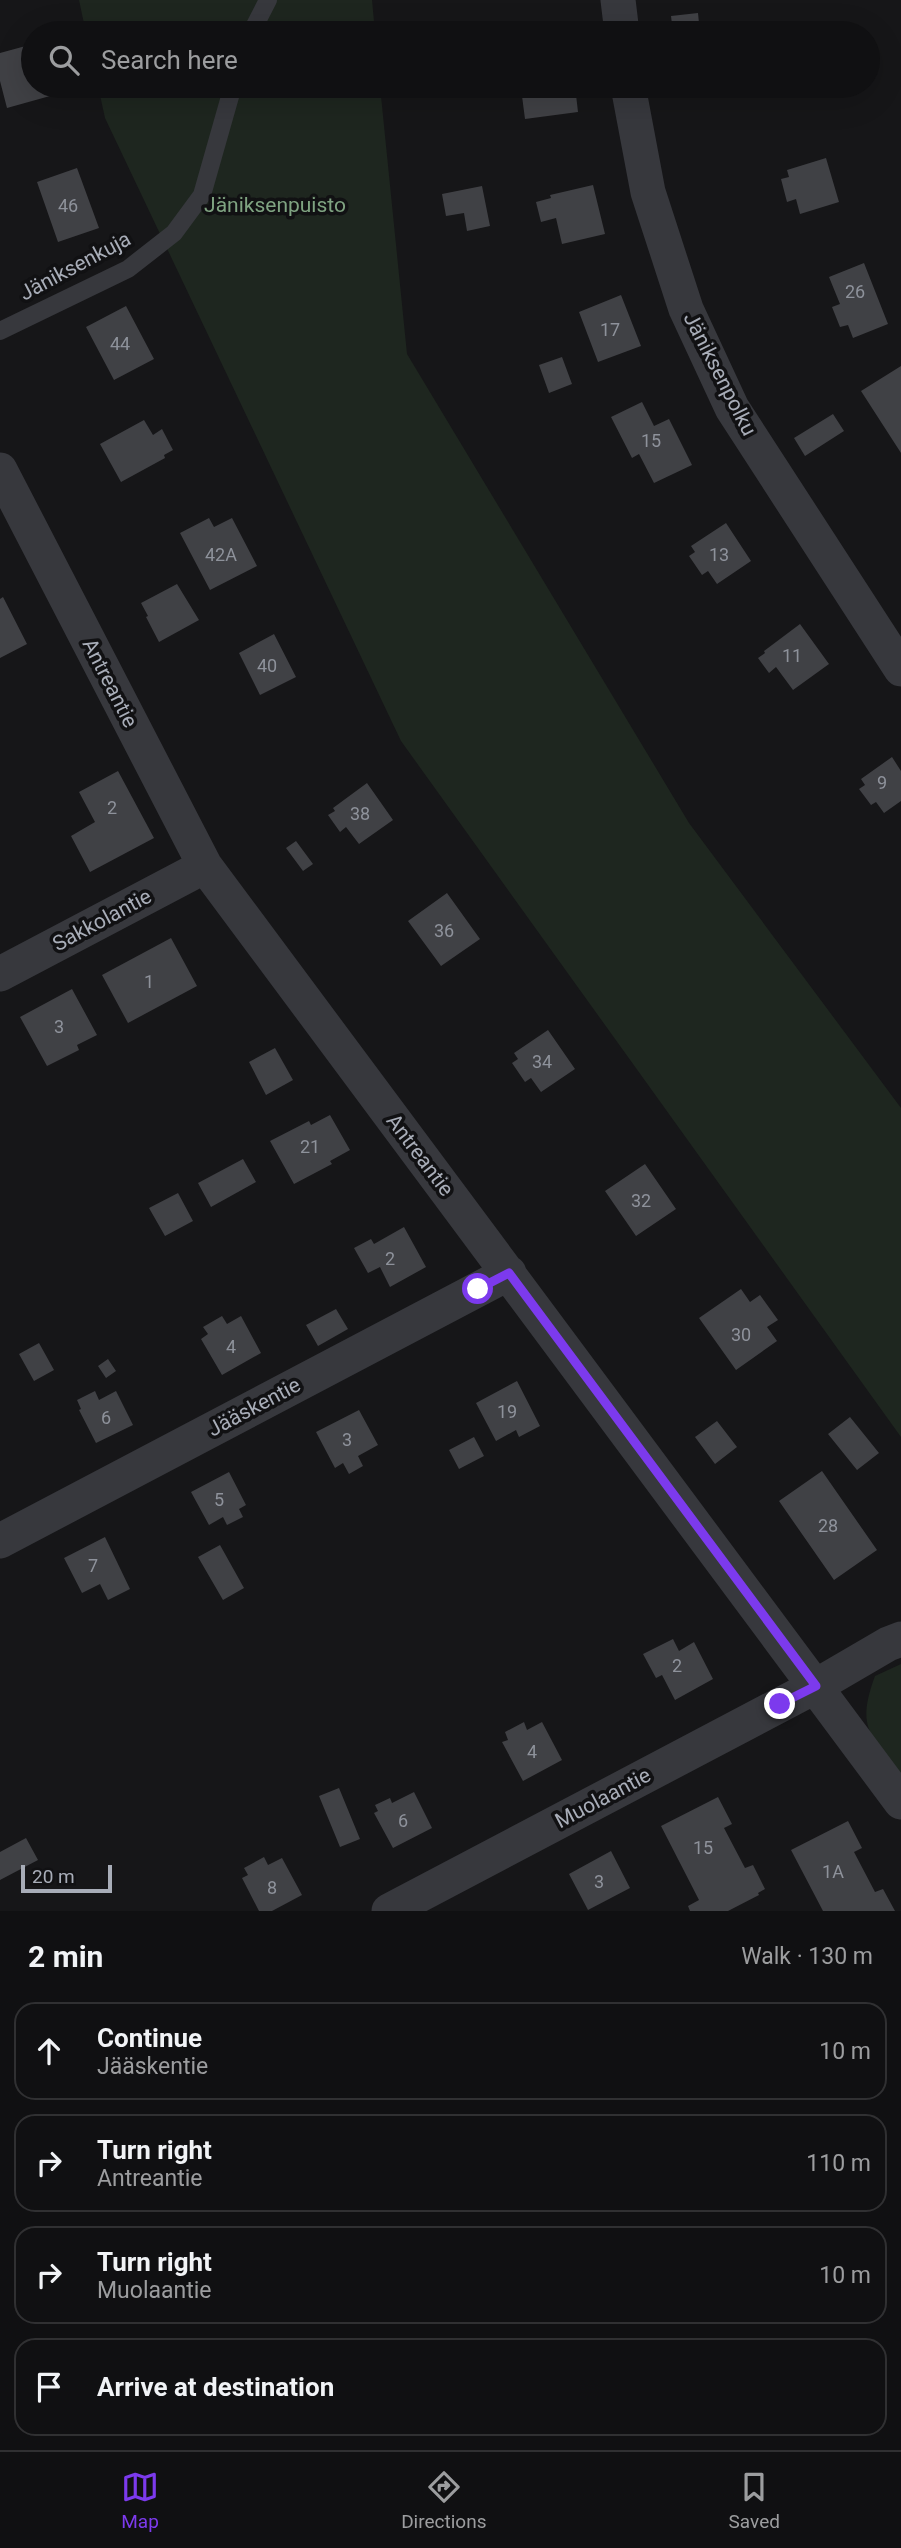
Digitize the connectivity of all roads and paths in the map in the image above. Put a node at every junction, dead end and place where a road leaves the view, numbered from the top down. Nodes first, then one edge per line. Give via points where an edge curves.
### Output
1 (268, 0) edge
2 (618, 0) edge
3 (257, 21) edge
4 (621, 21) edge
5 (230, 98) edge
6 (630, 98) edge
7 (0, 331) edge
8 (0, 470) edge
9 (901, 668) edge
10 (205, 866) junction
11 (0, 974) edge
12 (509, 1273) junction
13 (0, 1541) edge
14 (901, 1639) edge
15 (816, 1686) junction
16 (901, 1802) edge
17 (389, 1911) edge

1 - 3 lane
2 - 4 street
5 - 7 lane, Jäniksenkuja via 202,195 174,233 128,269
6 - 9 street, Jäniksenpolku via 660,231 686,309 732,408
8 - 10 street, Antreantie
10 - 11 street, Sakkolantie
10 - 12 street, Antreantie
12 - 13 street, Jääskentie
12 - 15 street, Antreantie
14 - 15 street, Muolaantie
15 - 16 street, Antreantie
15 - 17 street, Muolaantie

